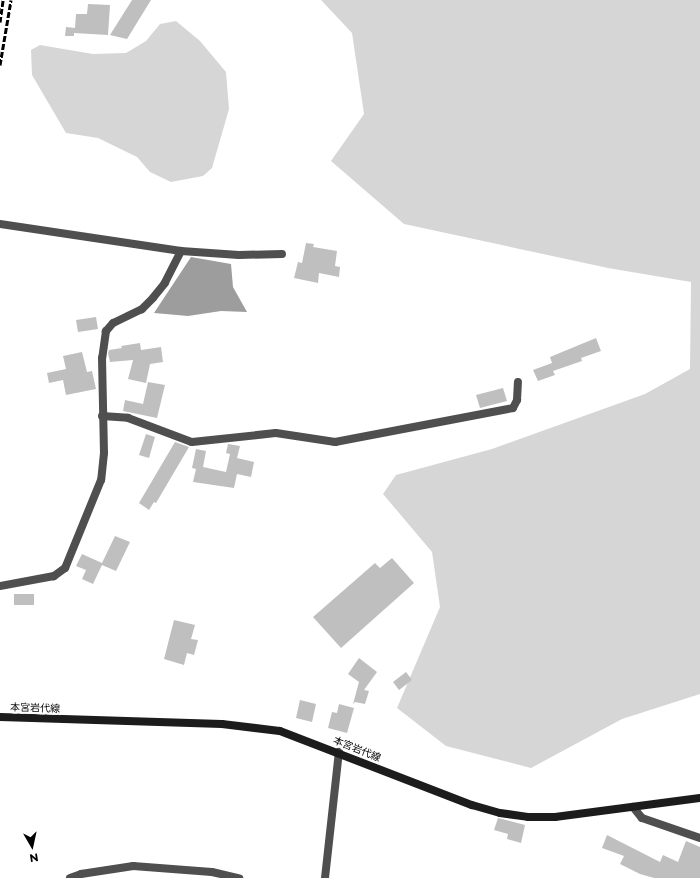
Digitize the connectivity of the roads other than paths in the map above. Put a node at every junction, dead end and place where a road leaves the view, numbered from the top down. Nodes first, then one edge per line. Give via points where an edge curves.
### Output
1 (0, 224) edge
2 (181, 251) junction
3 (282, 254) dead end
4 (518, 382) dead end
5 (102, 416) junction
6 (0, 586) edge
7 (0, 717) edge
8 (339, 752) junction
9 (700, 798) edge
10 (634, 807) junction
11 (700, 838) edge
12 (70, 878) edge
13 (238, 878) edge
14 (325, 878) edge

1 - 2 street
2 - 3 street via 239,255
2 - 5 street via 165,283 153,298 142,309 113,323 106,331 102,358
4 - 5 street via 517,400 513,408 335,442 276,433 192,442 128,418
5 - 6 street via 104,453 101,480 65,568 54,576
7 - 8 main road, 本宮岩代線 via 244,726 280,731
8 - 10 main road, 本宮岩代線 via 460,801 500,813 555,817
8 - 14 street
9 - 10 main road, 本宮岩代線
10 - 11 street via 642,818
12 - 13 street via 88,872 133,866 212,872

